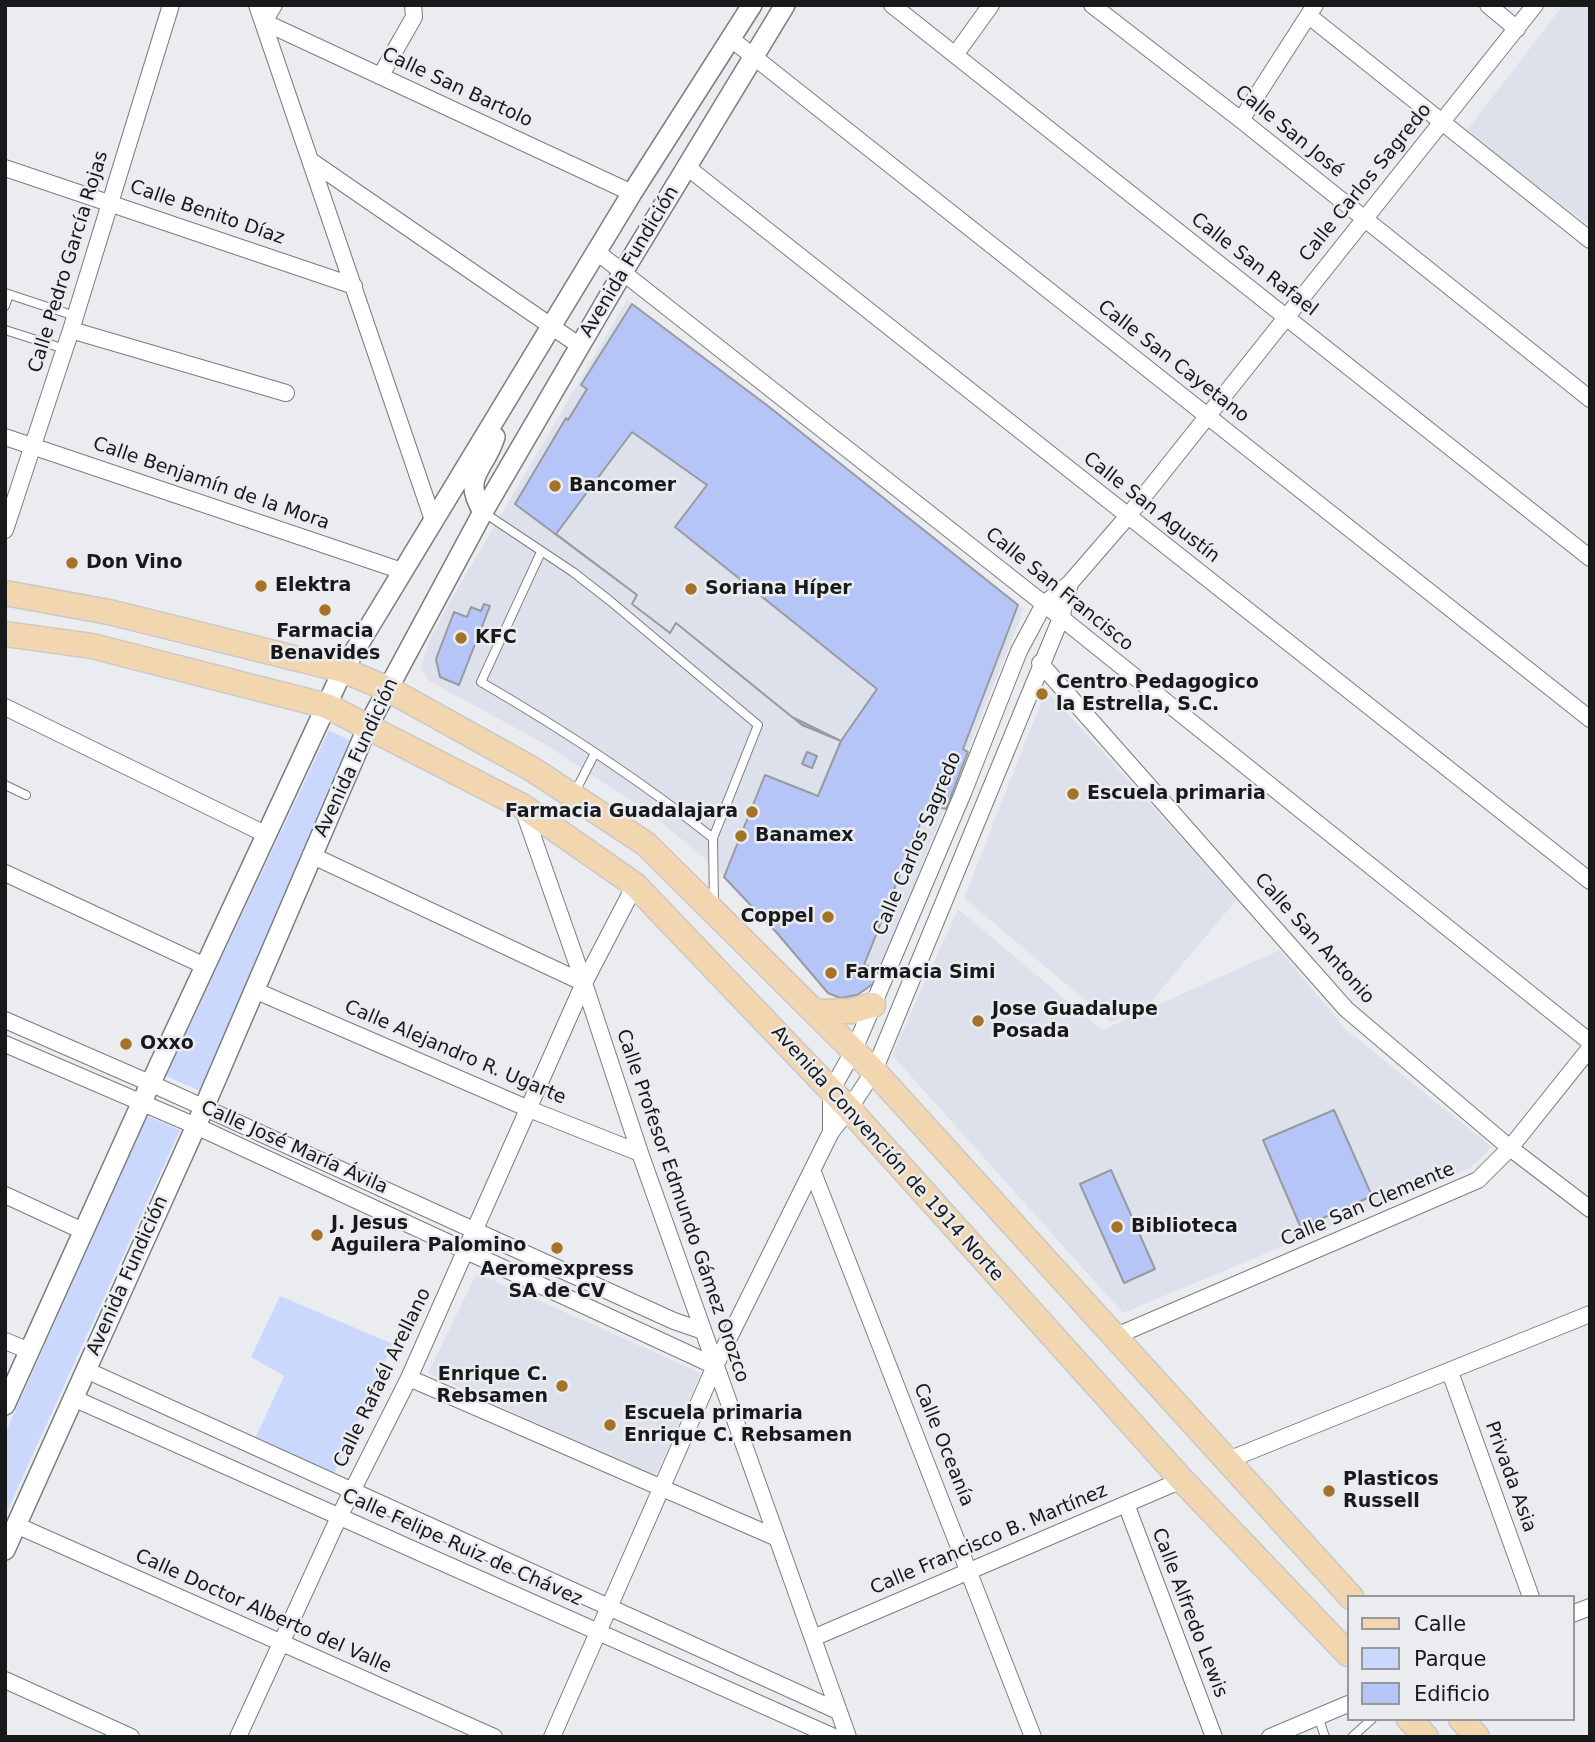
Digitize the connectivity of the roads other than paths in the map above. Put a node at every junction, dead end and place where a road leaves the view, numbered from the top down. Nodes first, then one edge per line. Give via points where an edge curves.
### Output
1 (171, 5) edge
2 (257, 5) edge
3 (274, 5) edge
4 (413, 5) edge
5 (752, 5) edge
6 (892, 5) edge
7 (990, 5) edge
8 (1092, 5) edge
9 (1488, 5) edge
10 (1535, 5) edge
11 (781, 7) edge
12 (1312, 11) edge
13 (264, 22) junction
14 (1517, 29) junction
15 (730, 38) junction
16 (955, 55) junction
17 (753, 56) junction
18 (381, 75) junction
19 (1241, 120) junction
20 (1442, 122) junction
21 (311, 161) junction
22 (687, 167) junction
23 (5, 168) edge
24 (632, 193) junction
25 (110, 202) junction
26 (1364, 219) junction
27 (1590, 240) edge
28 (597, 252) junction
29 (622, 272) junction
30 (354, 286) junction
31 (7, 293) edge
32 (5, 306) edge
33 (1286, 317) junction
34 (73, 323) junction
35 (550, 326) junction
36 (5, 330) edge
37 (580, 346) junction
38 (65, 349) junction
39 (286, 393) dead end
40 (1590, 399) edge
41 (498, 412) junction
42 (1208, 416) junction
43 (5, 437) edge
44 (32, 446) junction
45 (483, 512) junction
46 (1128, 516) junction
47 (433, 520) junction
48 (5, 530) edge
49 (541, 552) junction
50 (1590, 558) edge
51 (402, 571) junction
52 (1070, 583) junction
53 (5, 593) edge
54 (1044, 604) junction
55 (1061, 618) junction
56 (5, 635) edge
57 (1040, 663) junction
58 (342, 670) junction
59 (388, 689) junction
60 (327, 706) junction
61 (5, 707) edge
62 (1590, 719) edge
63 (368, 726) junction
64 (595, 753) junction
65 (5, 785) edge
66 (963, 793) junction
67 (26, 795) dead end
68 (573, 796) junction
69 (985, 803) junction
70 (522, 806) junction
71 (265, 834) junction
72 (713, 838) junction
73 (311, 855) junction
74 (5, 873) edge
75 (1590, 881) edge
76 (635, 885) junction
77 (714, 911) junction
78 (205, 966) junction
79 (584, 983) junction
80 (254, 990) junction
81 (873, 1005) junction
82 (817, 1012) junction
83 (5, 1020) edge
84 (5, 1044) edge
85 (1590, 1045) edge
86 (854, 1050) junction
87 (874, 1070) junction
88 (152, 1084) junction
89 (831, 1091) junction
90 (141, 1104) junction
91 (204, 1107) junction
92 (529, 1109) junction
93 (849, 1109) junction
94 (196, 1126) junction
95 (831, 1132) junction
96 (1510, 1148) junction
97 (640, 1153) junction
98 (812, 1170) junction
99 (5, 1195) edge
100 (1590, 1209) edge
101 (475, 1230) junction
102 (83, 1231) junction
103 (466, 1250) junction
104 (1590, 1314) edge
105 (703, 1331) junction
106 (1116, 1336) junction
107 (5, 1340) edge
108 (30, 1351) junction
109 (715, 1366) junction
110 (86, 1370) junction
111 (12, 1371) edge
112 (1450, 1372) junction
113 (409, 1378) junction
114 (73, 1398) junction
115 (5, 1405) edge
116 (1228, 1460) junction
117 (1182, 1480) junction
118 (661, 1488) junction
119 (352, 1491) junction
120 (1126, 1504) junction
121 (339, 1517) junction
122 (16, 1525) junction
123 (777, 1538) junction
124 (5, 1550) edge
125 (970, 1571) junction
126 (1349, 1595) edge
127 (1530, 1595) edge
128 (609, 1607) junction
129 (598, 1632) junction
130 (813, 1638) junction
131 (281, 1642) junction
132 (1346, 1652) edge
133 (5, 1680) edge
134 (1346, 1705) edge
135 (838, 1711) junction
136 (1318, 1716) junction
137 (1370, 1721) edge
138 (1463, 1721) edge
139 (131, 1737) edge
140 (238, 1737) edge
141 (494, 1737) edge
142 (552, 1737) edge
143 (834, 1737) edge
144 (848, 1737) edge
145 (1033, 1737) edge
146 (1214, 1737) edge
147 (1270, 1737) edge
148 (1325, 1737) edge
149 (1352, 1737) edge
150 (1477, 1737) edge

1 - 25 street, Calle Pedro García Rojas
2 - 13 street
3 - 13 street
4 - 18 street via 414,17
5 - 15 street, Avenida Fundición
6 - 16 street, Calle San Rafael
7 - 16 street
8 - 19 street, Calle San José
9 - 14 street
10 - 14 street, Calle Carlos Sagredo
11 - 17 street, Avenida Fundición
12 - 19 street
12 - 20 street
13 - 18 street, Calle San Bartolo
13 - 21 street
14 - 20 street, Calle Carlos Sagredo
15 - 17 street, Calle San Cayetano
15 - 24 street, Avenida Fundición
16 - 33 street, Calle San Rafael
17 - 22 street, Avenida Fundición
17 - 42 street, Calle San Cayetano
18 - 24 street, Calle San Bartolo
19 - 26 street, Calle San José
20 - 26 street, Calle Carlos Sagredo
20 - 27 street
21 - 30 street
21 - 35 street
22 - 29 street, Avenida Fundición
22 - 46 street, Calle San Agustín
23 - 25 street, Calle Benito Díaz
24 - 28 street, Avenida Fundición
25 - 30 street, Calle Benito Díaz
25 - 34 street, Calle Pedro García Rojas
26 - 33 street, Calle Carlos Sagredo
26 - 40 street, Calle San José
28 - 29 street, Calle San Francisco
28 - 35 street, Avenida Fundición
29 - 37 street, Avenida Fundición
29 - 54 street, Calle San Francisco
30 - 47 street
31 - 32 lane
31 - 34 lane
33 - 42 street, Calle Carlos Sagredo
33 - 50 street, Calle San Rafael
34 - 38 street, Calle Pedro García Rojas
34 - 39 street
35 - 37 street
35 - 41 street, Avenida Fundición
36 - 38 lane
37 - 45 street, Avenida Fundición
38 - 44 street, Calle Pedro García Rojas
41 - 45 street via 491,449 473,482 473,494
41 - 47 street, Avenida Fundición
42 - 46 street, Calle Carlos Sagredo
42 - 62 street, Calle San Cayetano
43 - 44 street, Calle Benjamín de la Mora
44 - 48 street, Calle Pedro García Rojas
44 - 51 street, Calle Benjamín de la Mora
45 - 49 lane
45 - 59 street, Avenida Fundición
46 - 52 street, Calle Carlos Sagredo
46 - 75 street, Calle San Agustín
47 - 51 street, Avenida Fundición
49 - 64 lane via 481,682
49 - 72 lane via 610,600 758,725
51 - 58 street, Avenida Fundición
52 - 54 street, Calle Carlos Sagredo
52 - 55 street, Calle Carlos Sagredo
53 - 58 main road via 109,612
54 - 55 street, Calle San Francisco
54 - 66 street, Calle Carlos Sagredo via 1019,651
55 - 57 street, Calle Carlos Sagredo
55 - 85 street, Calle San Francisco
56 - 60 main road, Avenida Convención de 1914 Norte via 92,646
57 - 69 street, Calle Carlos Sagredo
57 - 96 street, Calle San Antonio via 1346,1009
58 - 59 main road
58 - 60 street, Avenida Fundición
59 - 63 street, Avenida Fundición
59 - 68 main road
60 - 63 main road, Avenida Convención de 1914 Norte
60 - 71 street, Avenida Fundición
61 - 71 street
63 - 70 main road, Avenida Convención de 1914 Norte
63 - 73 street, Avenida Fundición
64 - 68 lane
64 - 72 lane
65 - 67 lane
66 - 69 street
66 - 81 street, Calle Carlos Sagredo
68 - 77 main road via 646,844
69 - 87 street, Calle Carlos Sagredo
70 - 76 main road, Avenida Convención de 1914 Norte
70 - 79 street, Calle Profesor Edmundo Gámez Orozco
71 - 78 street, Avenida Fundición
72 - 77 lane
73 - 79 street
73 - 80 street, Avenida Fundición
74 - 78 street
76 - 79 street, Calle Rafaél Arellano
76 - 89 main road, Avenida Convención de 1914 Norte
77 - 82 main road
78 - 88 street, Avenida Fundición
79 - 92 street, Calle Rafaél Arellano
79 - 97 street, Calle Profesor Edmundo Gámez Orozco
80 - 91 street, Avenida Fundición
80 - 92 street, Calle Alejandro R. Ugarte
81 - 82 main road
81 - 86 street, Calle Carlos Sagredo
82 - 86 main road
83 - 88 street, Calle José María Ávila
84 - 90 street, Calle José María Ávila
85 - 96 street, Calle San Clemente
86 - 87 main road
86 - 89 street, Calle Carlos Sagredo
87 - 93 street, Calle Carlos Sagredo
87 - 106 main road
88 - 90 street, Avenida Fundición
88 - 91 street, Calle José María Ávila
89 - 93 main road, Avenida Convención de 1914 Norte
89 - 95 street, Calle Carlos Sagredo
90 - 94 street, Calle José María Ávila
90 - 102 street, Avenida Fundición
91 - 94 street, Avenida Fundición
91 - 101 street, Calle José María Ávila
92 - 97 street, Calle Alejandro R. Ugarte
92 - 101 street, Calle Rafaél Arellano
93 - 95 street, Calle Carlos Sagredo
93 - 117 main road, Avenida Convención de 1914 Norte
94 - 103 street, Calle José María Ávila
94 - 110 street, Avenida Fundición
95 - 98 street, Calle Carlos Sagredo
96 - 100 street, Calle San Antonio
96 - 106 street, Calle San Clemente via 1478,1180
97 - 105 street, Calle Profesor Edmundo Gámez Orozco
98 - 109 street, Calle Carlos Sagredo
98 - 125 street, Calle Oceanía
99 - 102 street
101 - 103 street, Calle Rafaél Arellano
101 - 105 street, Calle José María Ávila
102 - 108 street, Avenida Fundición
103 - 109 street, Calle José María Ávila
103 - 113 street, Calle Rafaél Arellano
104 - 112 street
105 - 109 street, Calle Profesor Edmundo Gámez Orozco
106 - 116 main road
107 - 108 street
108 - 111 street, Avenida Fundición
109 - 118 street, Calle Carlos Sagredo
109 - 123 street, Calle Profesor Edmundo Gámez Orozco
110 - 114 street, Avenida Fundición
110 - 119 street, Calle Felipe Ruiz de Chávez
111 - 115 street, Avenida Fundición
112 - 116 street
112 - 127 street, Privada Asia
113 - 118 street
113 - 119 street, Calle Rafaél Arellano
114 - 121 street, Calle Felipe Ruiz de Chávez
114 - 122 street, Avenida Fundición
116 - 126 main road
117 - 120 street, Calle Francisco B. Martínez
117 - 132 main road, Avenida Convención de 1914 Norte
118 - 123 street
118 - 128 street, Calle Carlos Sagredo
119 - 121 street, Calle Rafaél Arellano
119 - 128 street, Calle Felipe Ruiz de Chávez
120 - 125 street, Calle Francisco B. Martínez
120 - 146 street, Calle Alfredo Lewis
121 - 129 street, Calle Felipe Ruiz de Chávez
121 - 131 street, Calle Rafaél Arellano
122 - 124 street, Avenida Fundición
122 - 131 street, Calle Doctor Alberto del Valle
123 - 130 street, Calle Profesor Edmundo Gámez Orozco
125 - 130 street, Calle Francisco B. Martínez
125 - 145 street, Calle Oceanía
128 - 129 street, Calle Carlos Sagredo
128 - 135 street, Calle Felipe Ruiz de Chávez
129 - 142 street, Calle Carlos Sagredo
129 - 143 street, Calle Felipe Ruiz de Chávez
130 - 135 street, Calle Profesor Edmundo Gámez Orozco
131 - 140 street, Calle Rafaél Arellano
131 - 141 street, Calle Doctor Alberto del Valle
133 - 139 street
134 - 136 street
135 - 144 street, Calle Profesor Edmundo Gámez Orozco
136 - 147 street
136 - 148 lane
137 - 149 lane
138 - 150 main road

